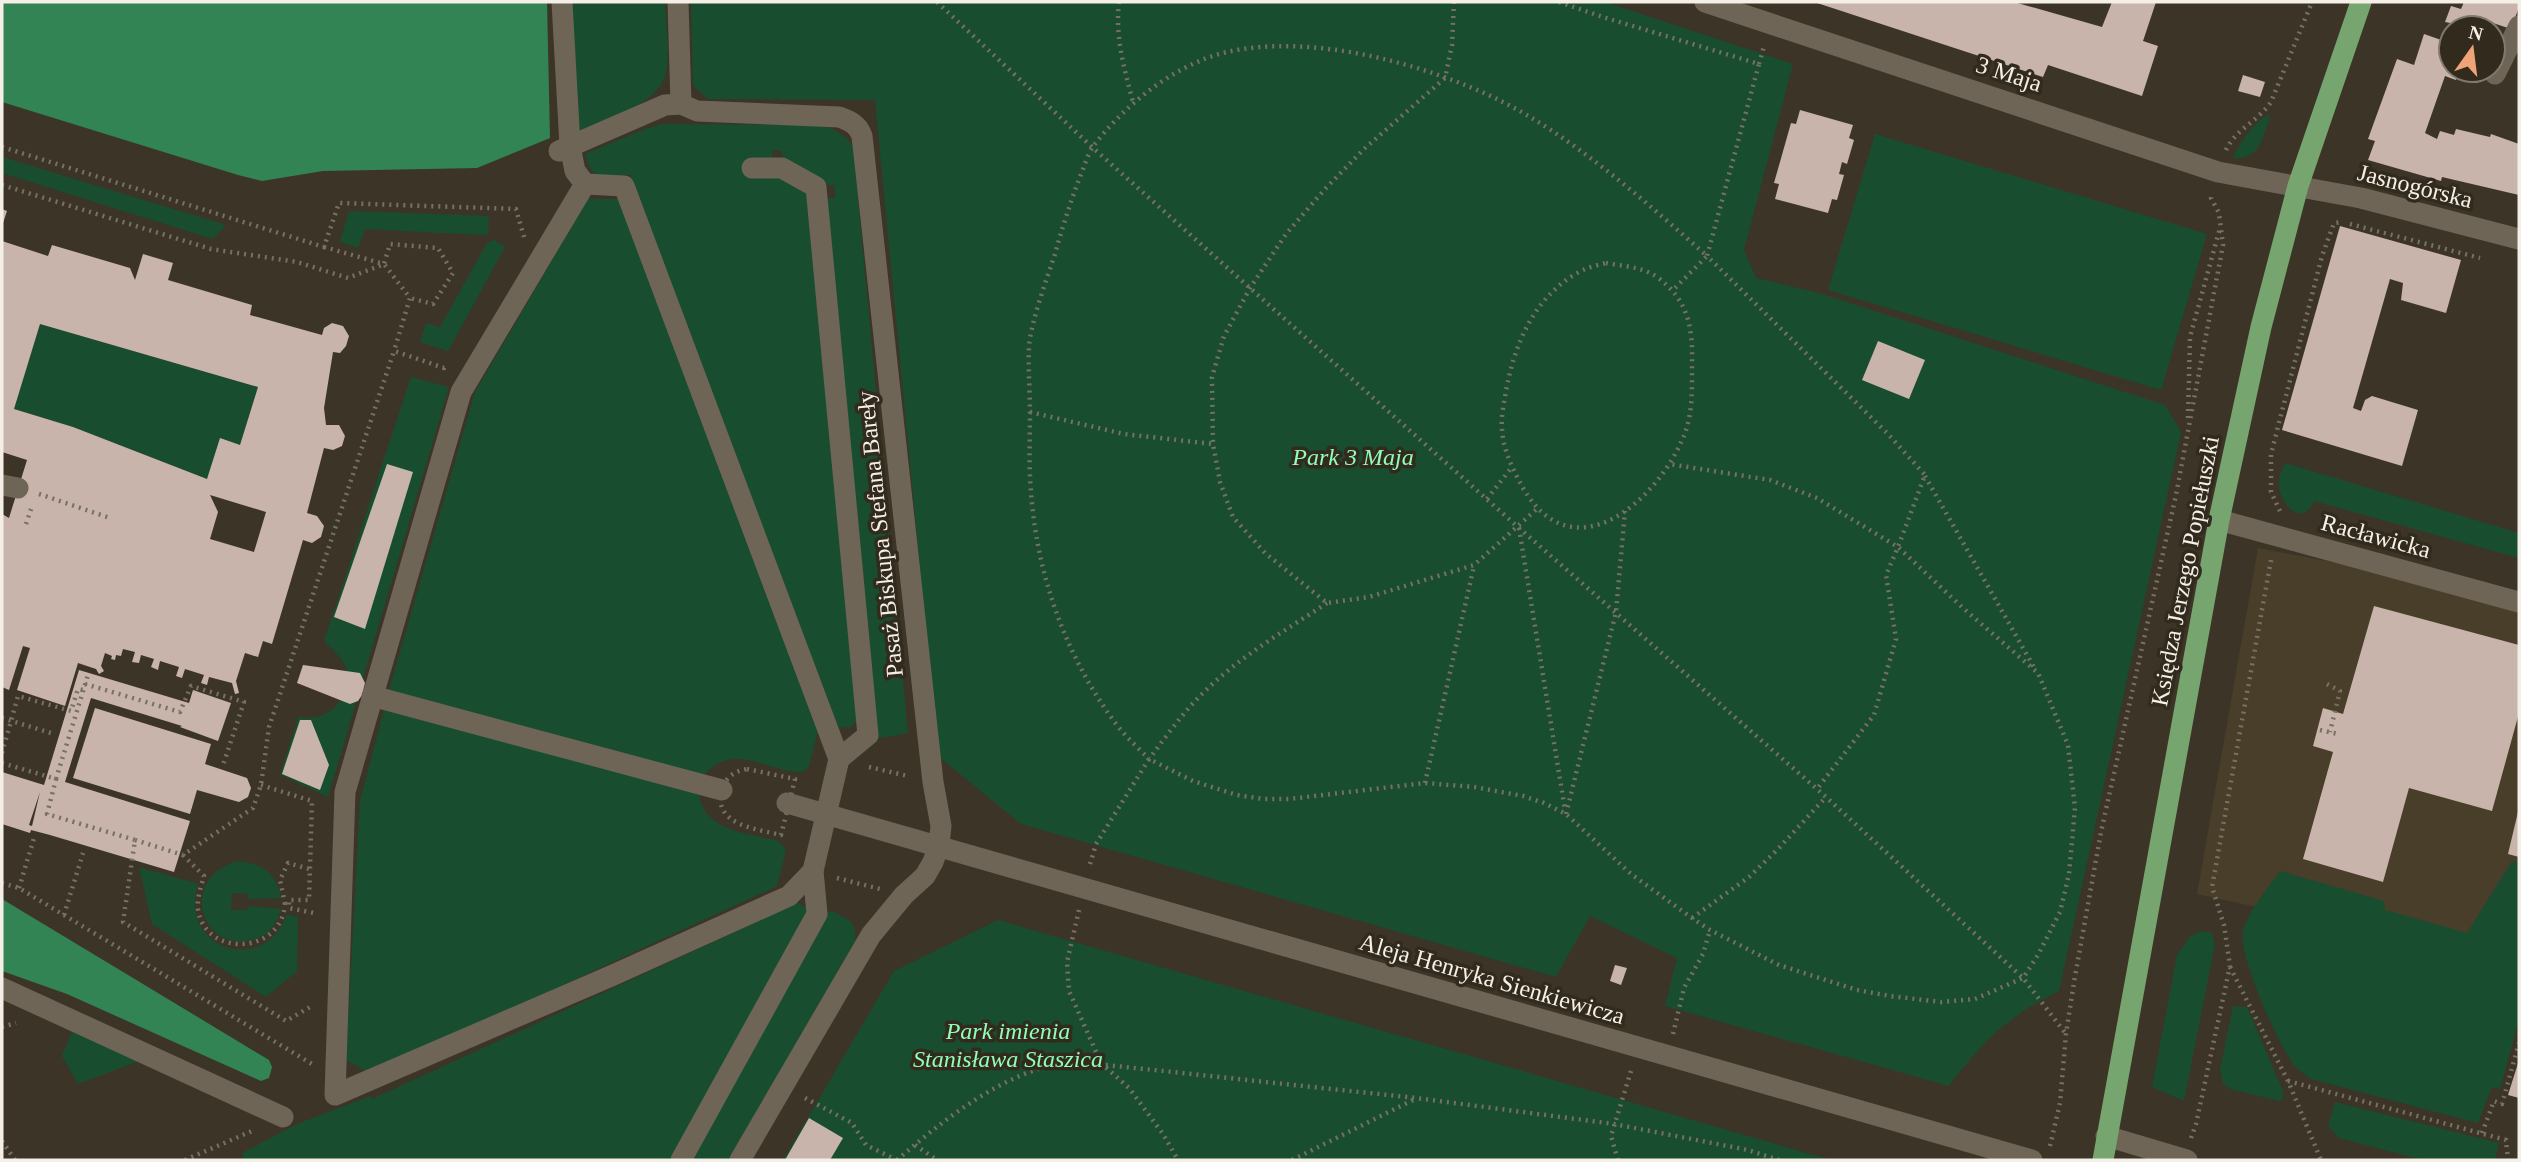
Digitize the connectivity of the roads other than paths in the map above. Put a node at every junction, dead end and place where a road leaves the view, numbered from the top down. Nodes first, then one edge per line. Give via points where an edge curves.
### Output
1 (562, 2) edge
2 (678, 2) edge
3 (1705, 2) edge
4 (2361, 2) edge
5 (2519, 26) edge
6 (2507, 50) edge
7 (681, 104) junction
8 (564, 149) junction
9 (752, 168) dead end
10 (585, 184) junction
11 (2298, 186) junction
12 (2519, 239) edge
13 (2219, 520) junction
14 (2519, 601) edge
15 (372, 696) junction
16 (838, 759) junction
17 (722, 790) dead end
18 (787, 803) dead end
19 (826, 813) junction
20 (939, 845) junction
21 (813, 871) junction
22 (2, 988) edge
23 (283, 1116) road end
24 (2106, 1136) junction
25 (2188, 1150) edge
26 (2040, 1155) edge
27 (681, 1160) edge
28 (740, 1160) edge
29 (2103, 1160) edge

1 - 8 street
2 - 7 street
3 - 11 street, 3 Maja via 2218,172
4 - 11 main road, Księdza Jerzego Popiełuszki
5 - 6 street
7 - 8 street via 665,105
7 - 20 street, Pasaż Biskupa Stefana Bareły via 698,111 839,117 859,128 941,826
8 - 10 street
9 - 16 street via 782,168 816,187 868,735
10 - 15 street via 461,392
10 - 16 street via 624,186
11 - 12 street, Jasnogórska
11 - 13 main road, Księdza Jerzego Popiełuszki via 2261,327
13 - 14 street, Racławicka
13 - 24 main road, Księdza Jerzego Popiełuszki
15 - 17 street
15 - 21 street via 345,792 335,1095 789,896
16 - 19 street
18 - 19 street, Aleja Henryka Sienkiewicza
19 - 20 street, Aleja Henryka Sienkiewicza
19 - 21 street
20 - 26 street, Aleja Henryka Sienkiewicza via 1638,1049
20 - 28 street, Pasaż Biskupa Stefana Bareły via 925,876 871,935
21 - 27 street via 817,914
22 - 23 street
24 - 25 street
24 - 29 main road, Księdza Jerzego Popiełuszki

